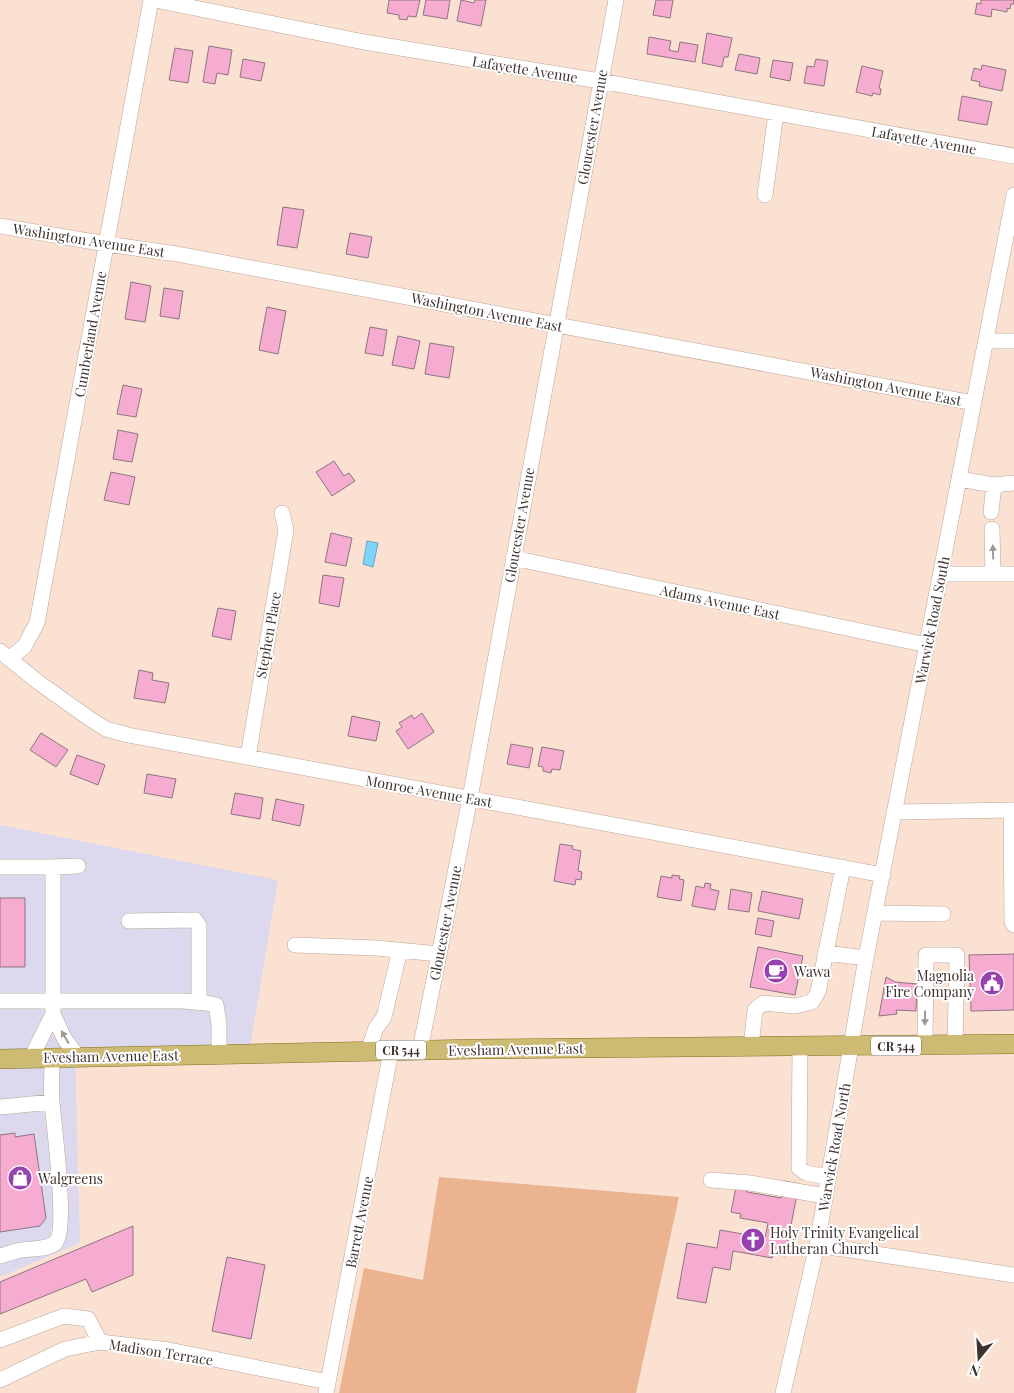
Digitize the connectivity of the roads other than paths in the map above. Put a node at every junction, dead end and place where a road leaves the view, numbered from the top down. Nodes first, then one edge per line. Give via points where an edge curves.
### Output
1 (151, 0) edge
2 (156, 0) edge
3 (616, 0) edge
4 (600, 81) junction
5 (776, 113) junction
6 (1014, 156) edge
7 (765, 195) dead end
8 (1014, 195) edge
9 (0, 226) edge
10 (106, 244) junction
11 (555, 325) junction
12 (986, 341) junction
13 (1014, 341) edge
14 (974, 403) junction
15 (959, 479) junction
16 (1014, 483) edge
17 (994, 485) junction
18 (991, 512) dead end
19 (282, 513) dead end
20 (992, 529) dead end
21 (513, 558) junction
22 (941, 574) junction
23 (993, 574) junction
24 (1014, 574) edge
25 (927, 645) junction
26 (5, 655) edge
27 (248, 757) junction
28 (470, 798) junction
29 (1012, 810) edge
30 (894, 812) junction
31 (78, 866) dead end
32 (0, 867) edge
33 (53, 867) junction
34 (843, 867) junction
35 (883, 875) junction
36 (875, 913) junction
37 (943, 914) dead end
38 (129, 921) dead end
39 (1014, 925) edge
40 (295, 945) dead end
41 (400, 950) junction
42 (826, 953) junction
43 (439, 954) junction
44 (866, 958) junction
45 (0, 1001) edge
46 (200, 1002) junction
47 (54, 1007) junction
48 (1014, 1044) edge
49 (925, 1045) junction
50 (955, 1045) junction
51 (852, 1046) junction
52 (751, 1047) junction
53 (800, 1047) junction
54 (420, 1050) junction
55 (368, 1051) junction
56 (391, 1051) junction
57 (219, 1054) junction
58 (78, 1057) junction
59 (31, 1058) junction
60 (52, 1058) junction
61 (0, 1059) edge
62 (52, 1102) junction
63 (0, 1107) edge
64 (828, 1177) junction
65 (711, 1180) dead end
66 (824, 1196) junction
67 (817, 1244) junction
68 (0, 1256) edge
69 (1014, 1275) edge
70 (0, 1340) edge
71 (100, 1342) junction
72 (0, 1380) edge
73 (327, 1387) edge
74 (783, 1393) edge

1 - 10 street, Cumberland Avenue
2 - 4 street, Lafayette Avenue via 364,42
3 - 4 street, Gloucester Avenue
4 - 5 street, Lafayette Avenue
4 - 11 street, Gloucester Avenue
5 - 6 street, Lafayette Avenue
5 - 7 street
8 - 12 street, Warwick Road South
9 - 10 street, Washington Avenue East
10 - 11 street, Washington Avenue East via 177,254
10 - 26 street, Cumberland Avenue via 37,623 24,647
11 - 14 street, Washington Avenue East
11 - 21 street, Gloucester Avenue
12 - 13 street
12 - 14 street, Warwick Road South
14 - 15 street, Warwick Road South
15 - 17 street
15 - 22 street, Warwick Road South
16 - 17 street
17 - 18 street
19 - 27 street, Stephen Place via 286,530
23 -> 20 street
21 - 25 street, Adams Avenue East
21 - 28 street, Gloucester Avenue
22 - 23 street
22 - 25 street, Warwick Road South
23 - 24 street
25 - 30 street, Warwick Road South
26 - 27 street, Monroe Avenue East via 106,729
27 - 28 street, Monroe Avenue East
28 - 34 street, Monroe Avenue East
28 - 43 street, Gloucester Avenue
29 - 30 street
29 - 39 street
30 - 35 street, Warwick Road South
31 - 33 street
32 - 33 street
33 - 47 street
34 - 35 street, Monroe Avenue East
34 - 42 street
35 - 36 street, Warwick Road South
36 - 37 street
36 - 44 street, Warwick Road South
38 - 46 street via 195,920 199,926
40 - 41 street
41 - 43 street
41 - 55 street via 384,1017 376,1028
42 - 44 street
42 - 52 street via 818,992 812,1002 795,1006 763,1003 755,1010
43 - 54 street, Gloucester Avenue
44 - 51 street, Warwick Road South
45 - 47 street
46 - 47 street
46 - 57 street via 216,1005
58 -> 47 street via 64,1038
47 - 59 street
48 - 50 main road, CR 544
49 - 50 main road, CR 544
50 -> 49 street via 957,955 926,955
49 - 51 main road, CR 544
51 - 53 main road, Evesham Avenue East / CR 544
51 - 64 street, Warwick Road North
52 - 53 main road, Evesham Avenue East / CR 544
52 - 54 main road, Evesham Avenue East / CR 544
53 - 64 street via 800,1168 806,1173
54 - 56 main road, Evesham Avenue East / CR 544
55 - 56 main road, Evesham Avenue East / CR 544
55 - 57 main road, Evesham Avenue East / CR 544
56 - 73 street, Barrett Avenue
57 - 58 main road, Evesham Avenue East / CR 544
58 - 60 main road, Evesham Avenue East / CR 544
59 - 60 main road, Evesham Avenue East / CR 544
59 - 61 main road, Evesham Avenue East / CR 544
60 - 62 street
62 - 63 street
62 - 68 street via 60,1236 49,1247
64 - 66 street, Warwick Road North
65 - 66 street
66 - 67 street, Warwick Road North
67 - 69 street
67 - 74 street, Warwick Road North
70 - 71 street via 64,1316 88,1319
71 - 72 street, Madison Terrace via 65,1349
71 - 73 street, Madison Terrace via 169,1350

